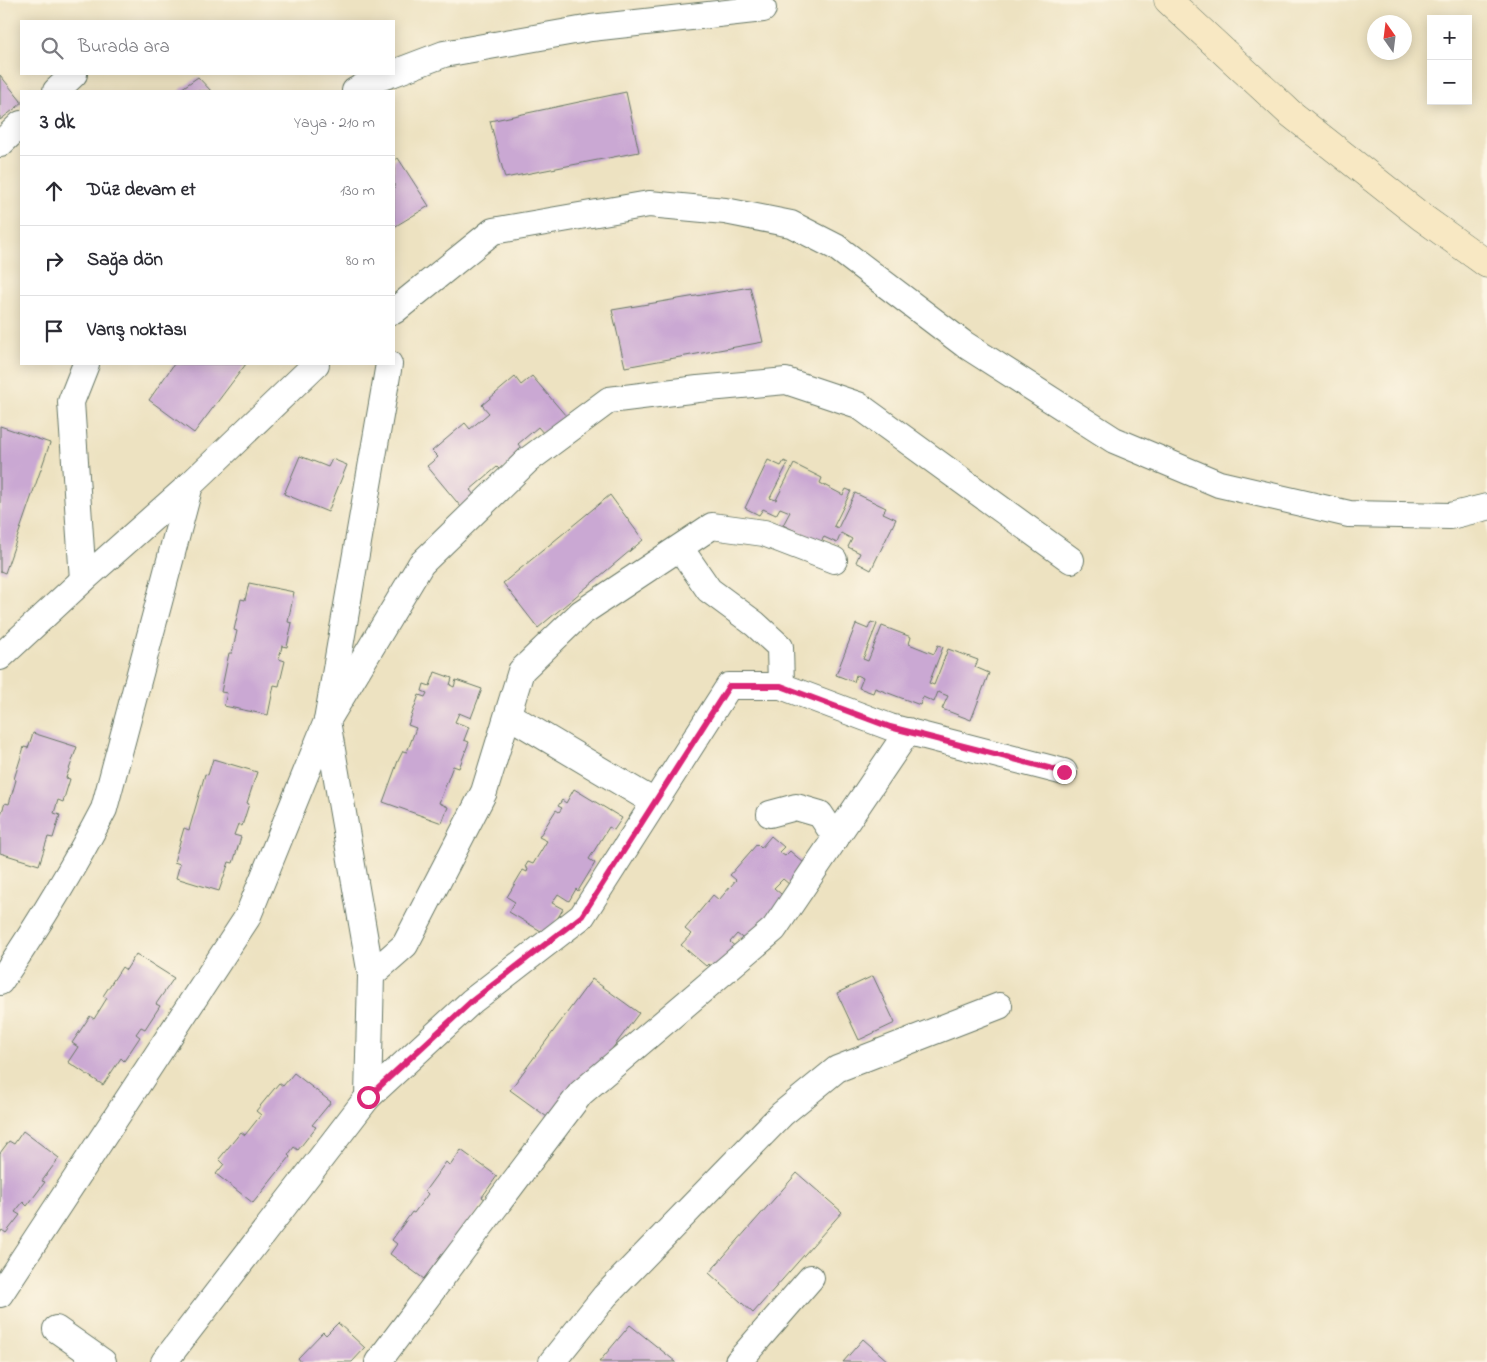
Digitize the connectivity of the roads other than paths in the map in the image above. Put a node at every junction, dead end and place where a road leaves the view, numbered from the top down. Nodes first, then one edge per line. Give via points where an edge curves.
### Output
1 (1168, 0) edge
2 (763, 9) dead end
3 (395, 72) edge
4 (73, 75) edge
5 (387, 75) edge
6 (57, 90) edge
7 (357, 90) edge
8 (20, 125) edge
9 (0, 144) edge
10 (1487, 264) edge
11 (396, 310) edge
12 (86, 365) edge
13 (315, 365) edge
14 (389, 365) edge
15 (190, 485) junction
16 (1487, 507) edge
17 (680, 548) junction
18 (834, 560) dead end
19 (1071, 560) dead end
20 (83, 580) junction
21 (0, 657) edge
22 (781, 686) junction
23 (508, 715) junction
24 (327, 721) junction
25 (908, 731) junction
26 (1064, 772) dead end
27 (654, 802) junction
28 (770, 814) dead end
29 (836, 838) junction
30 (371, 975) junction
31 (0, 982) edge
32 (999, 1006) dead end
33 (368, 1097) junction
34 (811, 1278) dead end
35 (0, 1294) edge
36 (56, 1329) dead end
37 (104, 1362) edge
38 (164, 1362) edge
39 (378, 1362) edge
40 (552, 1362) edge
41 (738, 1362) edge

1 - 10 street via 1290,113
2 - 3 street via 591,28 444,54
4 - 6 street
5 - 7 street
8 - 9 street
11 - 16 street via 493,231 649,204 725,211 790,224 836,247 964,344 1114,440 1219,484 1349,514 1450,516
12 - 20 street via 71,402
13 - 15 street
14 - 24 street
15 - 20 street
15 - 31 street via 104,809 80,856
17 - 18 street via 712,526 764,533
17 - 22 street via 709,590 780,647
17 - 23 street via 581,613 521,671
19 - 24 street via 858,404 786,381 609,400 528,460 421,564
20 - 21 street
22 - 25 street
22 - 27 street via 729,686
23 - 27 street
23 - 30 street via 484,792 405,945
24 - 30 street
24 - 35 street via 247,918
25 - 26 street
25 - 29 street
27 - 33 street via 582,916 472,1001
28 - 29 street via 796,807 820,814
29 - 39 street via 774,929 581,1093
30 - 33 street
32 - 40 street via 837,1069 782,1114 605,1296
33 - 38 street
34 - 41 street
36 - 37 street

